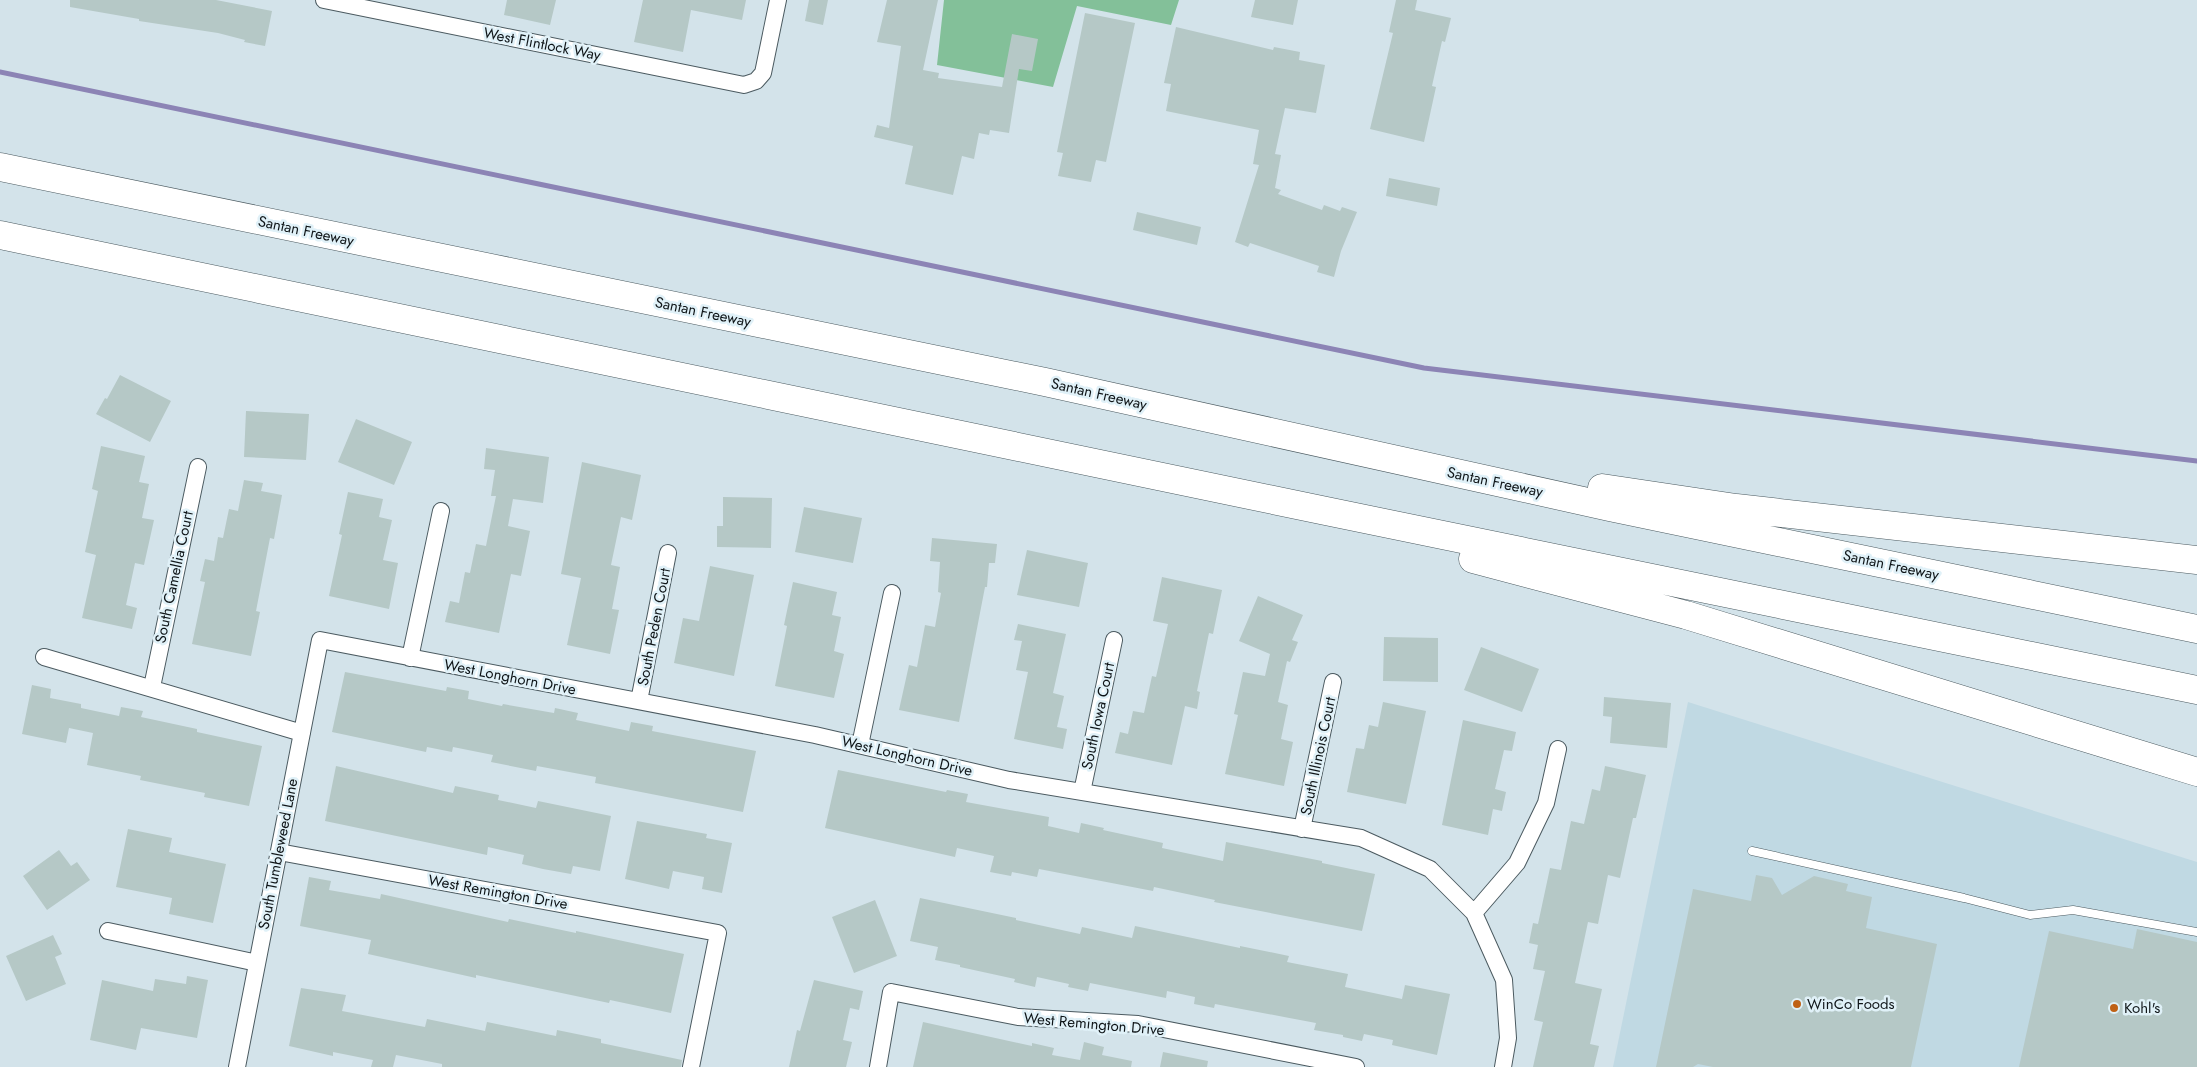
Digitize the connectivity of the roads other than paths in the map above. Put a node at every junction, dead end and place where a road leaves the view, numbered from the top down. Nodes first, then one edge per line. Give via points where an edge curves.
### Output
1 (324, 0) edge
2 (778, 0) edge
3 (368, 4) edge
4 (0, 151) edge
5 (0, 167) edge
6 (303, 230) junction
7 (0, 235) edge
8 (0, 248) edge
9 (169, 270) junction
10 (1407, 462) junction
11 (198, 467) dead end
12 (441, 511) dead end
13 (1326, 512) junction
14 (668, 553) dead end
15 (2197, 560) edge
16 (892, 593) dead end
17 (2197, 629) edge
18 (320, 640) joint
19 (1114, 640) dead end
20 (44, 657) dead end
21 (410, 658) junction
22 (1333, 682) dead end
23 (152, 687) junction
24 (2197, 690) edge
25 (639, 701) junction
26 (302, 733) junction
27 (860, 745) junction
28 (1558, 748) dead end
29 (2197, 772) edge
30 (1082, 792) junction
31 (1302, 828) junction
32 (1752, 851) dead end
33 (279, 852) junction
34 (1474, 913) junction
35 (108, 931) dead end
36 (2197, 932) edge
37 (257, 963) junction
38 (237, 1067) edge
39 (691, 1067) edge
40 (878, 1067) edge
41 (1356, 1067) edge
42 (1503, 1067) edge

1 - 3 street, West Flintlock Way
2 - 3 street, West Flintlock Way via 763,73 752,83 744,85
4 - 6 highway
5 - 6 highway, Santan Freeway
6 - 10 highway, Santan Freeway via 1044,382
7 - 9 highway
8 - 9 highway
9 - 13 highway
10 - 15 highway via 1736,508
10 - 17 highway, Santan Freeway
11 - 23 street, South Camellia Court
12 - 21 street
13 - 24 highway
13 - 29 highway via 1425,547 1686,615
14 - 25 street, South Peden Court
16 - 27 street
18 - 21 street, West Longhorn Drive
18 - 26 street, South Tumbleweed Lane
19 - 30 street, South Iowa Court
20 - 23 street
21 - 25 street, West Longhorn Drive
22 - 31 street, South Illinois Court
23 - 26 street
25 - 27 street, West Longhorn Drive
26 - 33 street, South Tumbleweed Lane
27 - 30 street, West Longhorn Drive via 1009,780
28 - 34 street via 1546,803 1517,863
30 - 31 street, West Longhorn Drive
31 - 34 street, West Longhorn Drive via 1361,838 1430,869
32 - 36 lane via 2030,915 2073,910
33 - 37 street, South Tumbleweed Lane
33 - 39 street, West Remington Drive via 718,933
34 - 42 street via 1504,980 1508,1038
35 - 37 street
37 - 38 street, South Tumbleweed Lane
40 - 41 street, West Remington Drive via 891,992 1018,1017 1138,1024

